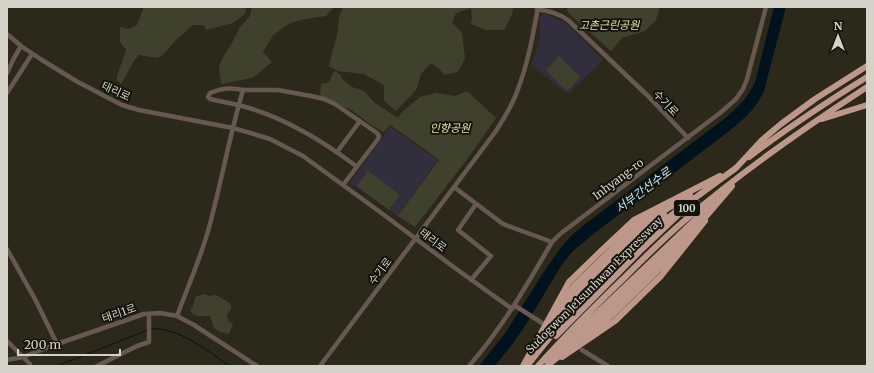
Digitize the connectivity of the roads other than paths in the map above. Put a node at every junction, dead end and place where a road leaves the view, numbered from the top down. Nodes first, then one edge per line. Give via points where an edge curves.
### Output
1 (766, 7) edge
2 (537, 8) edge
3 (7, 34) edge
4 (21, 46) junction
5 (32, 54) junction
6 (867, 62) edge
7 (867, 66) edge
8 (7, 73) edge
9 (851, 76) junction
10 (867, 77) edge
11 (867, 87) edge
12 (242, 90) junction
13 (867, 91) edge
14 (7, 92) edge
15 (238, 105) junction
16 (867, 105) edge
17 (835, 108) junction
18 (360, 121) junction
19 (814, 122) junction
20 (233, 128) junction
21 (688, 138) junction
22 (337, 152) junction
23 (356, 166) junction
24 (736, 168) junction
25 (743, 175) junction
26 (343, 185) junction
27 (454, 187) junction
28 (476, 204) junction
29 (416, 239) junction
30 (552, 242) junction
31 (7, 249) edge
32 (472, 280) junction
33 (515, 307) junction
34 (149, 316) junction
35 (177, 316) junction
36 (542, 323) dead end
37 (7, 341) edge
38 (58, 344) junction
39 (582, 350) dead end
40 (23, 357) junction
41 (7, 360) edge
42 (30, 364) dead end
43 (97, 366) edge
44 (257, 366) edge
45 (320, 366) edge
46 (469, 366) edge
47 (525, 366) edge
48 (538, 366) edge
49 (546, 366) edge
50 (608, 366) edge

1 - 21 street, Inhyang-ro via 743,89 732,103
2 - 21 street, 수기로 via 568,20
2 - 27 street, 수기로 via 527,60 512,102 496,131
3 - 4 street, 태리로
4 - 5 street, 태리로
4 - 8 street
5 - 14 street
5 - 20 street, 태리로 via 122,105
6 - 9 highway
7 - 9 highway
9 - 24 highway via 781,124
10 - 24 highway, Sudogwon Je1sunhwan Expressway / 100 via 797,122
11 - 17 highway, Sudogwon Je1sunhwan Expressway / 100
12 - 15 street
12 - 15 street via 220,89 208,94 210,99
12 - 18 street via 278,90 319,98 335,104
13 - 17 highway
15 - 20 street
15 - 22 street via 272,115
16 - 19 highway
17 - 19 highway, Sudogwon Je1sunhwan Expressway / 100
18 - 22 street
18 - 23 street via 378,133 379,137
19 - 25 highway, Sudogwon Je1sunhwan Expressway / 100
20 - 26 street, 태리로 via 284,146 309,160
20 - 35 street via 210,224
21 - 30 street, Inhyang-ro
22 - 23 street
23 - 26 street
24 - 47 highway, Sudogwon Je1sunhwan Expressway / 100 via 660,231
24 - 47 highway via 646,231 582,293
24 - 47 highway via 634,220 569,282
25 - 48 highway, Sudogwon Je1sunhwan Expressway / 100 via 676,227
25 - 49 highway
25 - 49 highway via 663,277 617,322
26 - 29 street, 태리로
27 - 28 street
27 - 29 street, 수기로
28 - 30 street via 503,224
28 - 32 street via 458,230 491,256
29 - 32 street, 태리로
29 - 45 street, 수기로
30 - 33 street, Inhyang-ro
31 - 38 street
32 - 33 street, 태리로
33 - 36 street, 태리로
33 - 46 street, Inhyang-ro
34 - 35 street, 태리1로 via 160,313
34 - 38 street, 태리1로 via 138,316
34 - 43 street via 149,342
35 - 44 street, 태리1로
37 - 40 street
38 - 40 street, 태리1로
39 - 50 street
40 - 41 street, 태리1로
40 - 42 street

